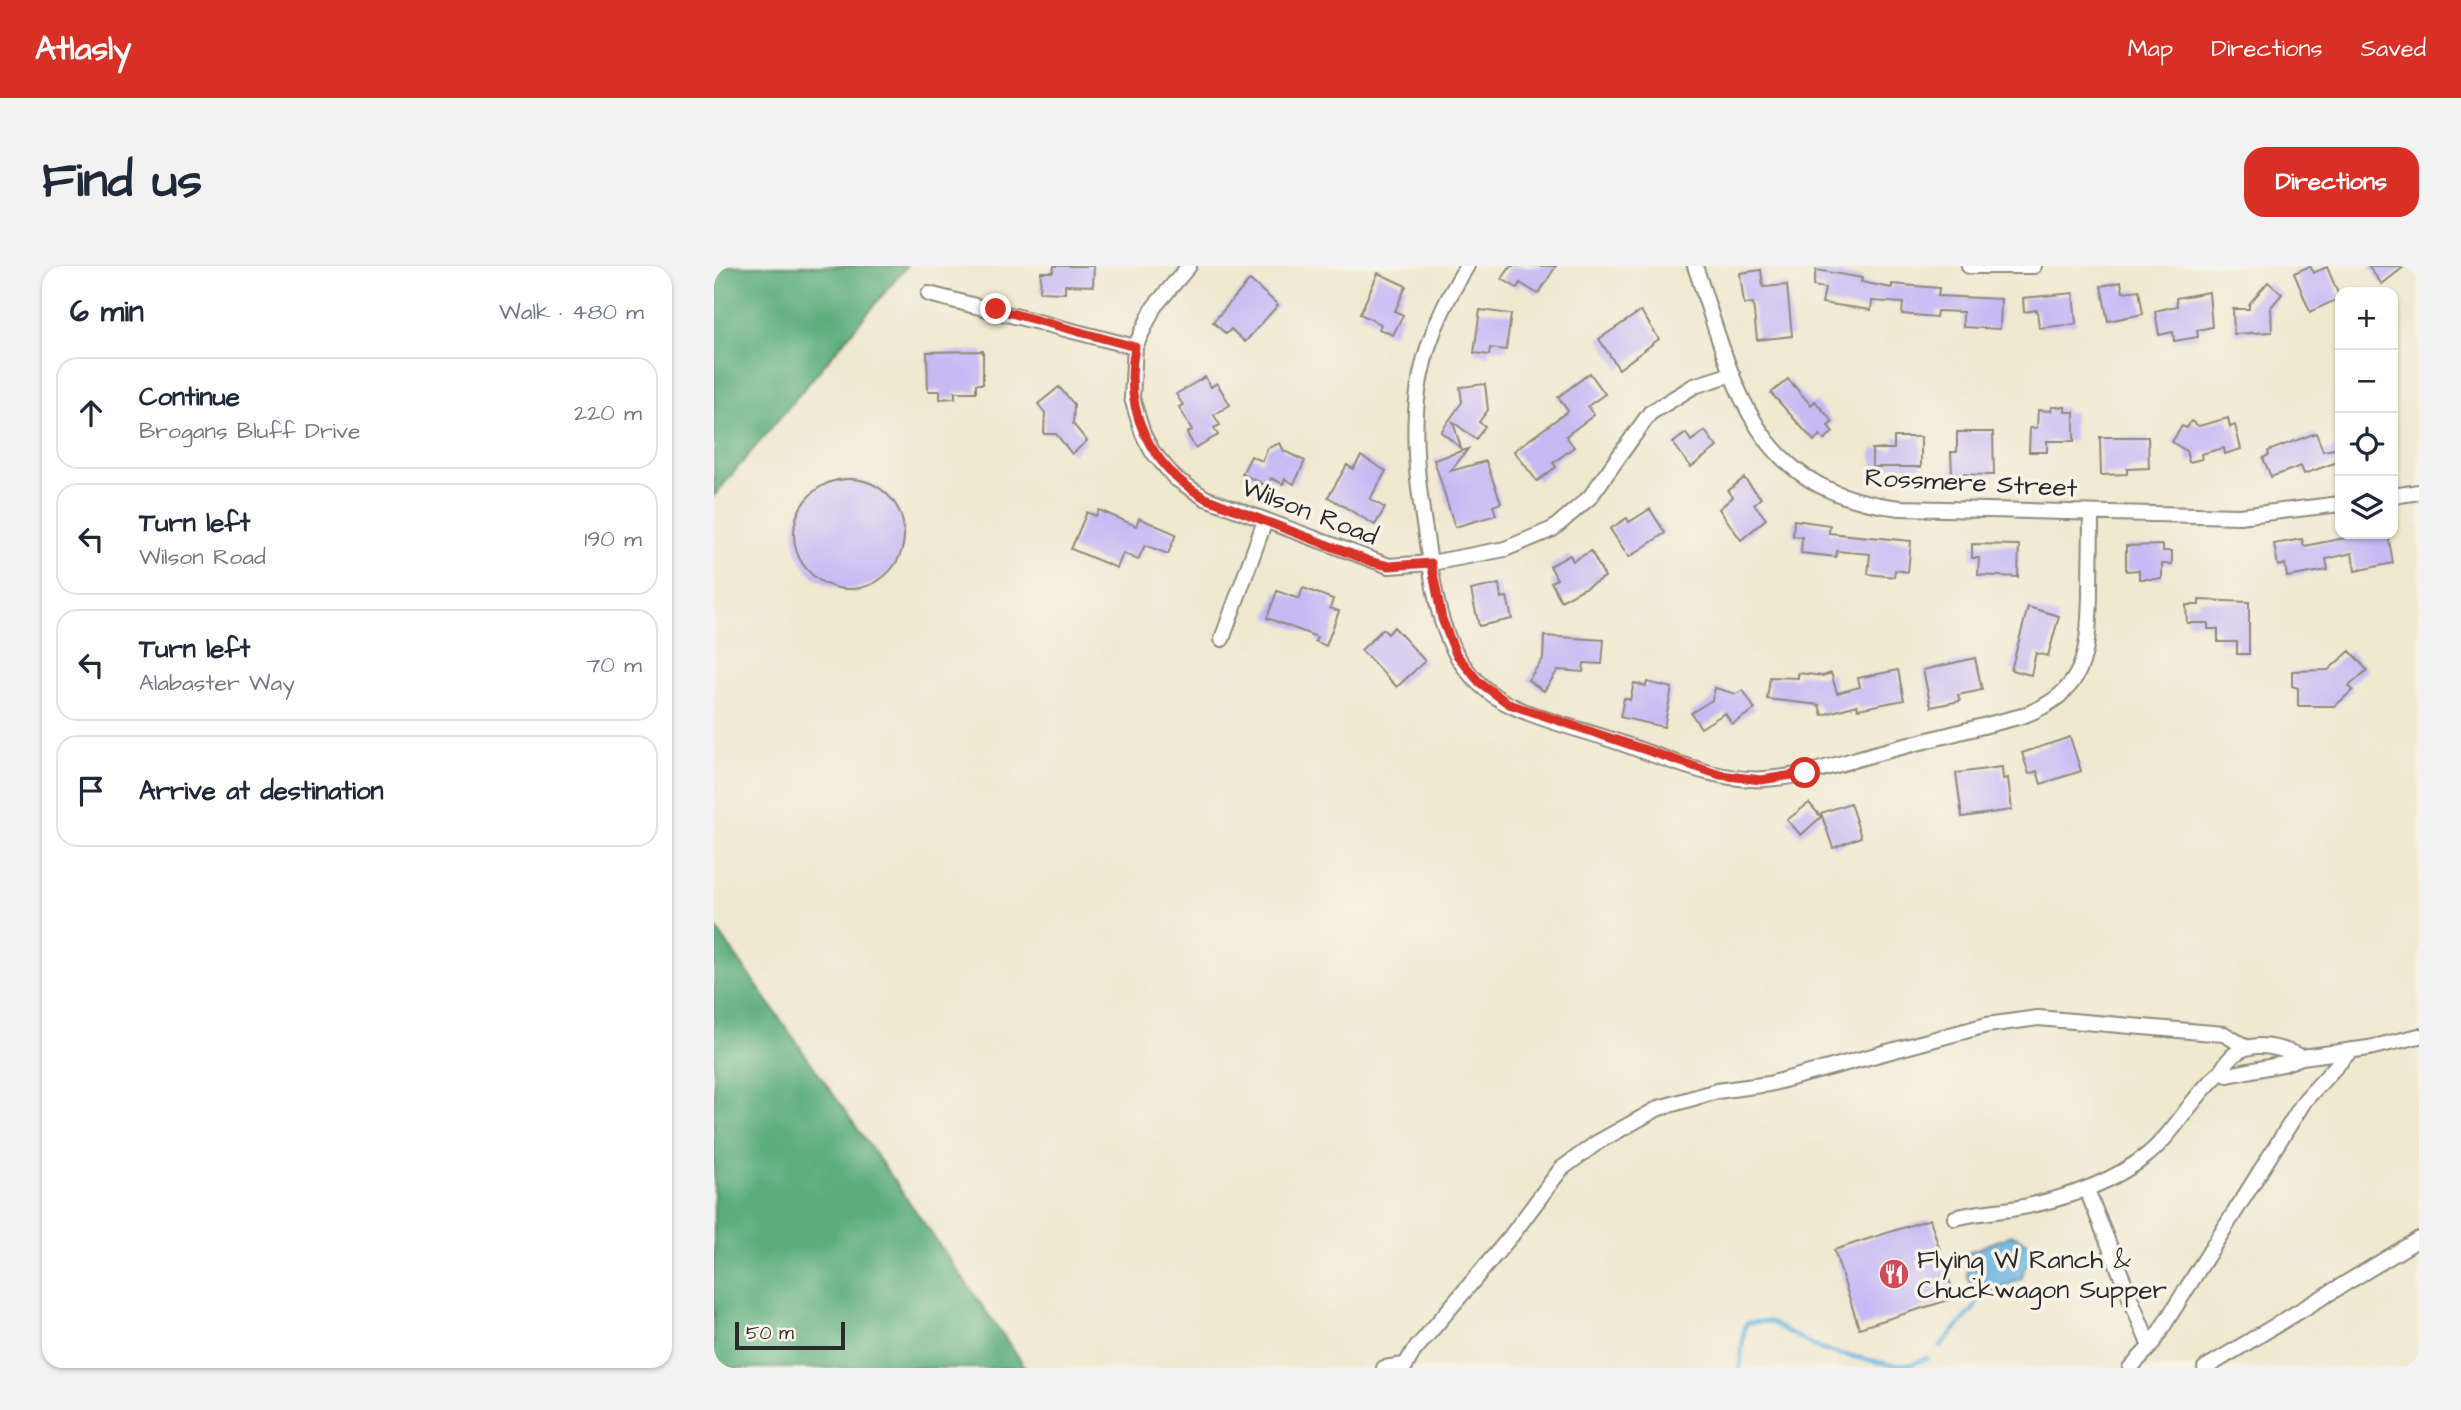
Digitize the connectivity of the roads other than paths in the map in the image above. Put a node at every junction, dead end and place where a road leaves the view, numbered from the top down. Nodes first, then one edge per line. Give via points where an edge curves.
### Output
1 (1189, 266) edge
2 (1467, 266) edge
3 (1695, 266) edge
4 (1969, 266) edge
5 (2034, 266) edge
6 (929, 294) dead end
7 (1135, 347) junction
8 (1732, 374) junction
9 (2419, 492) edge
10 (2398, 495) edge
11 (2335, 505) edge
12 (2091, 513) junction
13 (1265, 521) junction
14 (1431, 563) junction
15 (1222, 639) dead end
16 (2419, 1036) edge
17 (2244, 1046) junction
18 (2351, 1050) junction
19 (2302, 1057) junction
20 (2221, 1072) junction
21 (2087, 1190) junction
22 (1955, 1218) dead end
23 (2419, 1239) edge
24 (2150, 1347) junction
25 (1404, 1367) edge
26 (1384, 1368) edge
27 (2130, 1368) edge
28 (2205, 1368) edge

1 - 7 street, Wilson Road via 1154,307
2 - 14 street via 1436,322 1417,388 1415,464
3 - 8 street, Rossmere Street
4 - 5 street
6 - 7 street
7 - 13 street, Wilson Road via 1132,398 1152,451 1189,489
8 - 12 street, Rossmere Street via 1749,417 1770,448 1801,475 1844,497 1900,508
8 - 14 street, Wilson Road via 1694,386 1650,413 1590,497 1553,530 1505,549
9 - 10 street
11 - 12 street, Rossmere Street via 2240,516
12 - 14 street via 2087,652 2059,698 2022,716 1805,773 1761,780 1720,775 1527,712 1491,693 1466,670 1449,639
13 - 14 street, Wilson Road via 1372,562 1389,566
13 - 15 street
16 - 18 street
17 - 19 street via 2285,1049
17 - 20 street via 2229,1057
17 - 25 street via 2224,1034 2038,1018 1987,1025 1769,1084 1717,1091 1659,1108 1561,1169
18 - 19 street
18 - 24 street via 2305,1100
19 - 20 street via 2261,1069 2228,1075
20 - 21 street via 2149,1154
21 - 22 street via 2021,1208 1980,1210
21 - 24 street
23 - 28 street
24 - 27 street
25 - 26 street

